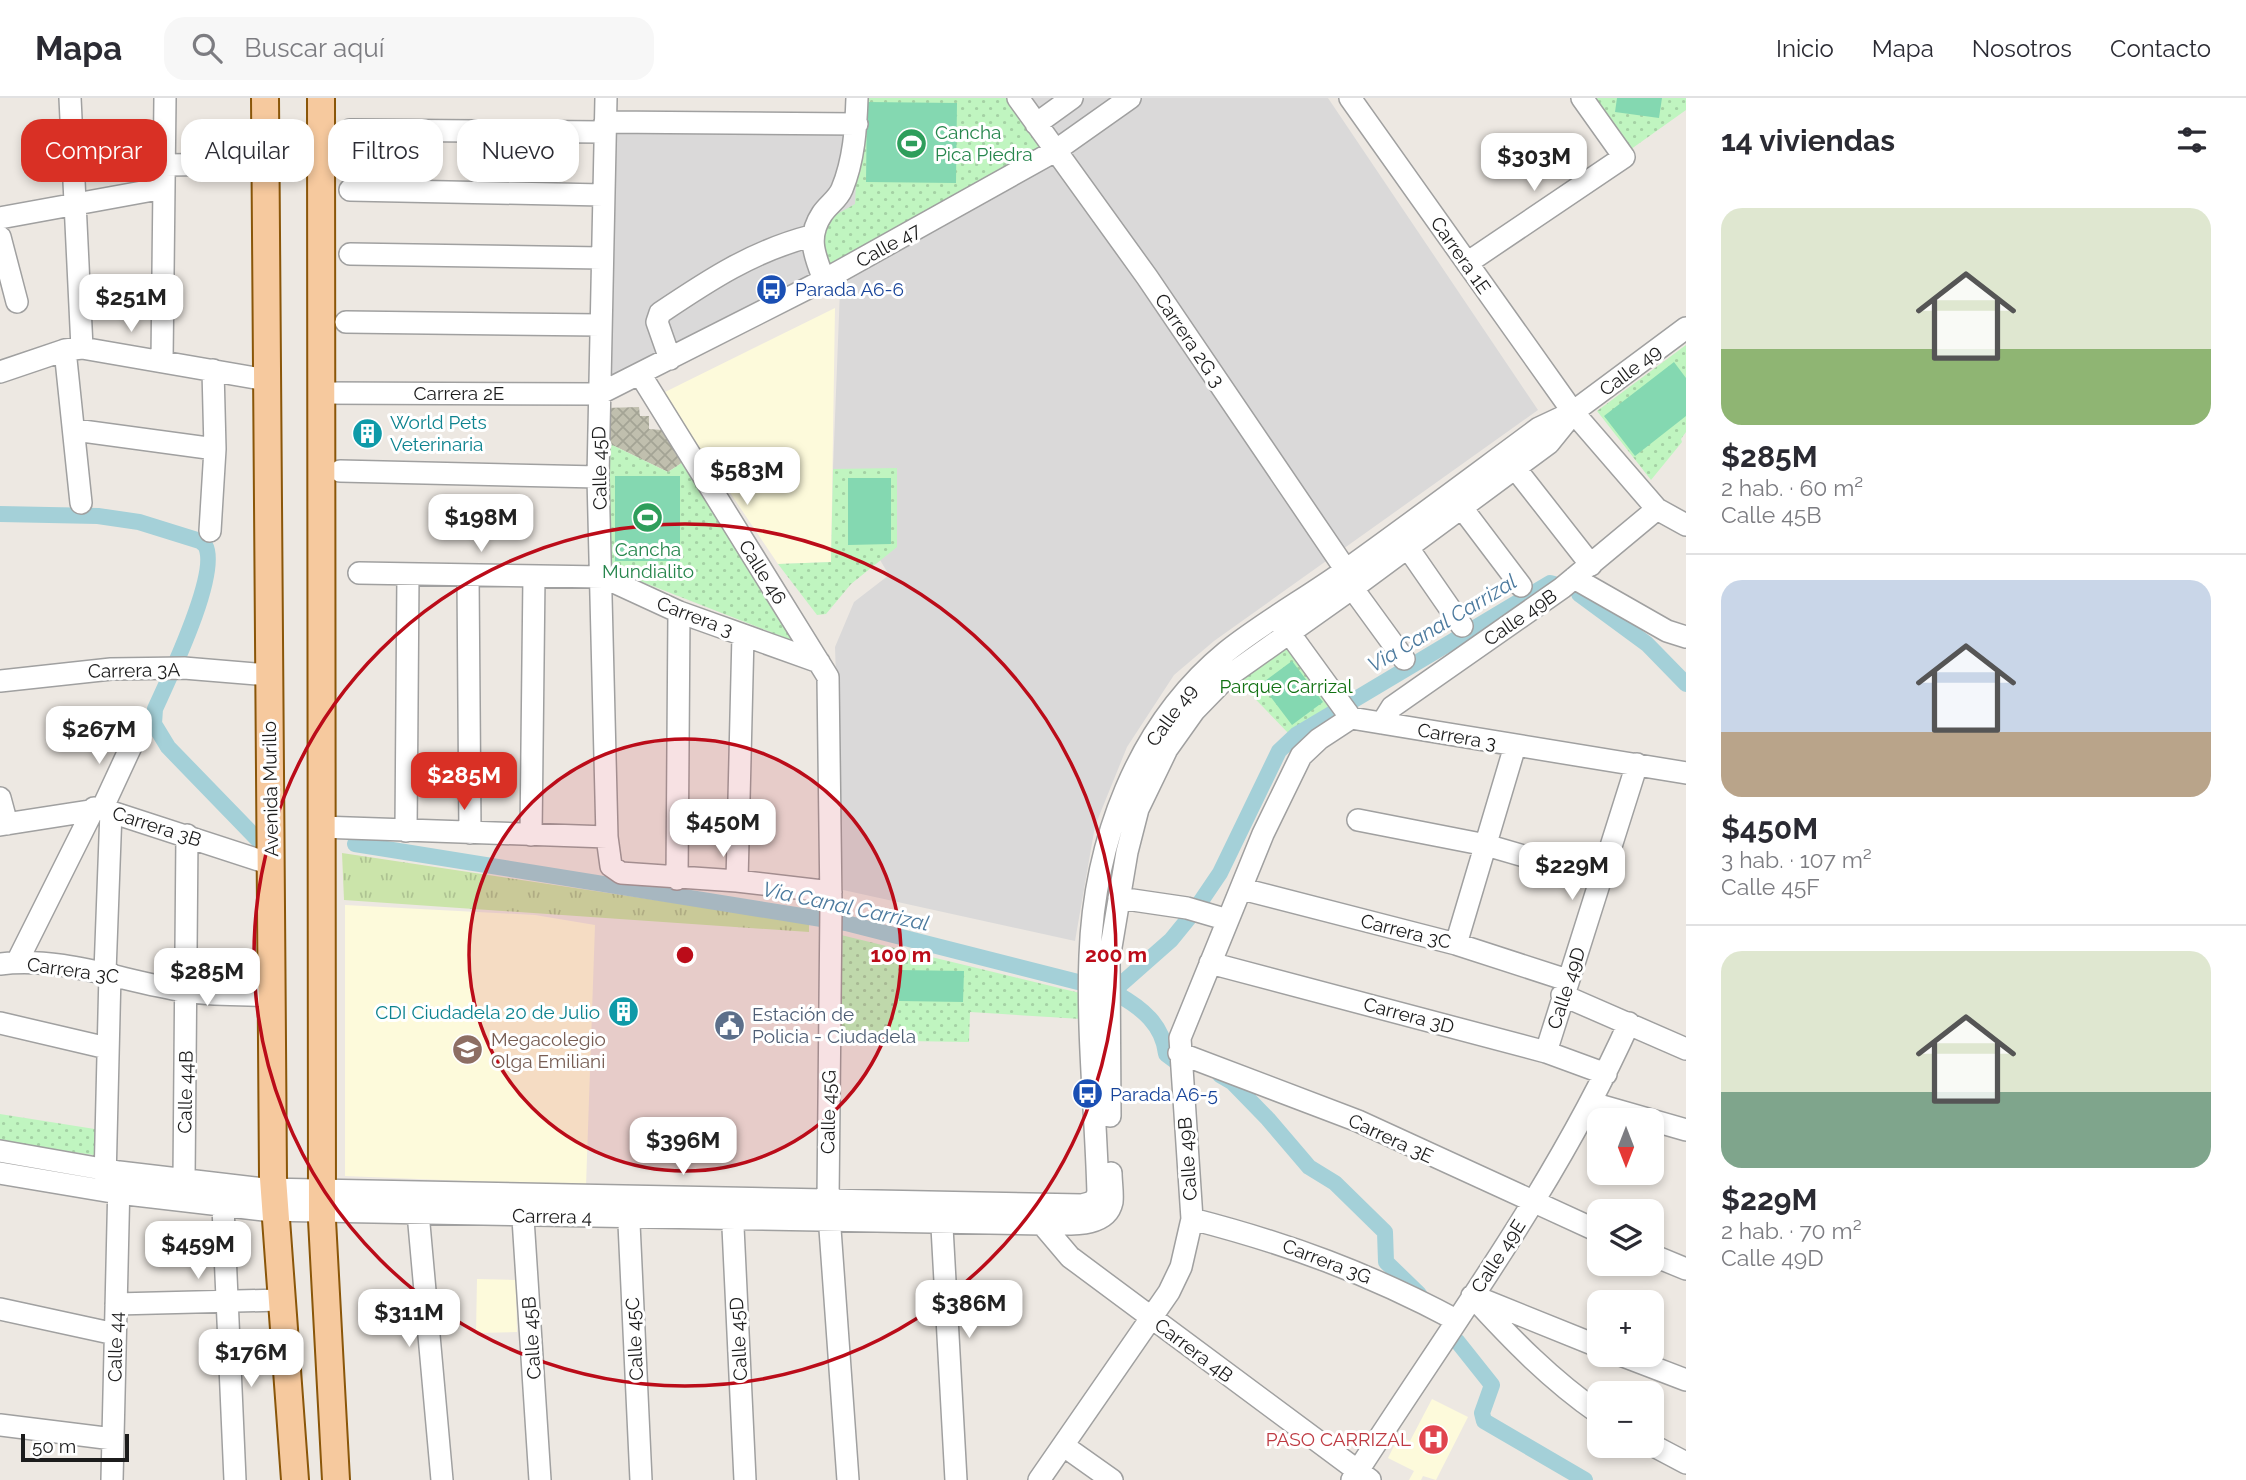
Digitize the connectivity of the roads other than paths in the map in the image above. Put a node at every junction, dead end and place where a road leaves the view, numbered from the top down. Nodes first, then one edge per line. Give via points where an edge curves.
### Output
1 (70, 98) edge
2 (164, 98) edge
3 (265, 98) edge
4 (321, 98) edge
5 (606, 98) edge
6 (858, 98) edge
7 (1018, 98) edge
8 (1072, 98) edge
9 (1130, 98) edge
10 (1582, 98) edge
11 (1359, 101) edge
12 (164, 119) edge
13 (265, 119) edge
14 (857, 124) junction
15 (1036, 124) junction
16 (605, 127) junction
17 (443, 129) edge
18 (1055, 151) junction
19 (164, 182) edge
20 (265, 182) edge
21 (164, 188) junction
22 (350, 190) dead end
23 (603, 195) junction
24 (77, 204) junction
25 (0, 218) edge
26 (811, 236) junction
27 (0, 237) edge
28 (349, 254) dead end
29 (602, 258) junction
30 (1467, 263) junction
31 (824, 280) junction
32 (17, 302) dead end
33 (346, 322) dead end
34 (600, 325) junction
35 (1686, 328) edge
36 (74, 349) junction
37 (670, 359) junction
38 (162, 361) junction
39 (213, 370) junction
40 (0, 372) edge
41 (640, 374) junction
42 (267, 380) junction
43 (320, 393) junction
44 (599, 394) junction
45 (1573, 412) junction
46 (75, 430) junction
47 (215, 449) junction
48 (1515, 468) junction
49 (340, 471) dead end
50 (598, 477) junction
51 (81, 503) dead end
52 (1462, 508) junction
53 (1657, 509) junction
54 (1684, 522) edge
55 (210, 531) dead end
56 (1408, 548) junction
57 (1591, 565) junction
58 (359, 573) dead end
59 (408, 573) junction
60 (468, 575) junction
61 (534, 576) junction
62 (603, 577) junction
63 (1574, 578) junction
64 (1352, 582) junction
65 (1521, 586) dead end
66 (679, 612) junction
67 (1284, 625) junction
68 (1462, 626) dead end
69 (743, 635) junction
70 (1686, 637) edge
71 (1404, 659) dead end
72 (819, 662) junction
73 (269, 675) junction
74 (0, 681) edge
75 (1351, 718) junction
76 (1382, 723) junction
77 (134, 740) dead end
78 (1515, 746) junction
79 (1637, 764) junction
80 (1686, 773) edge
81 (0, 798) edge
82 (102, 809) junction
83 (1358, 820) dead end
84 (4, 825) edge
85 (320, 827) junction
86 (406, 831) junction
87 (470, 833) junction
88 (187, 835) junction
89 (531, 835) junction
90 (607, 838) junction
91 (1486, 845) junction
92 (271, 864) junction
93 (677, 879) junction
94 (1603, 879) junction
95 (737, 881) junction
96 (1242, 890) junction
97 (831, 898) junction
98 (1119, 898) junction
99 (1228, 920) junction
100 (1456, 944) junction
101 (1210, 963) junction
102 (6, 967) edge
103 (107, 973) junction
104 (1099, 980) junction
105 (1565, 987) junction
106 (186, 992) junction
107 (271, 996) junction
108 (0, 1023) edge
109 (1629, 1023) junction
110 (107, 1048) junction
111 (1686, 1049) edge
112 (1545, 1052) junction
113 (1179, 1053) junction
114 (1606, 1074) junction
115 (1592, 1103) junction
116 (1686, 1130) edge
117 (0, 1151) edge
118 (0, 1173) edge
119 (184, 1180) junction
120 (112, 1181) junction
121 (274, 1200) junction
122 (322, 1201) junction
123 (1532, 1203) junction
124 (522, 1205) junction
125 (223, 1207) junction
126 (628, 1207) junction
127 (732, 1209) junction
128 (1099, 1209) joint
129 (828, 1211) junction
130 (418, 1213) junction
131 (941, 1213) junction
132 (1041, 1214) junction
133 (1192, 1219) junction
134 (1587, 1226) edge
135 (1664, 1260) edge
136 (1686, 1269) edge
137 (1472, 1296) junction
138 (281, 1300) junction
139 (225, 1301) junction
140 (116, 1304) junction
141 (0, 1309) edge
142 (1151, 1317) junction
143 (1457, 1320) junction
144 (115, 1334) junction
145 (1587, 1342) edge
146 (1652, 1367) edge
147 (1686, 1380) edge
148 (1587, 1405) edge
149 (0, 1425) edge
150 (113, 1440) junction
151 (1064, 1446) junction
152 (1664, 1451) edge
153 (1686, 1463) edge
154 (1360, 1477) edge
155 (112, 1480) edge
156 (235, 1480) edge
157 (295, 1480) edge
158 (336, 1480) edge
159 (442, 1480) edge
160 (540, 1480) edge
161 (641, 1480) edge
162 (745, 1480) edge
163 (848, 1480) edge
164 (956, 1480) edge
165 (1039, 1480) edge
166 (1112, 1480) edge
167 (1380, 1480) edge

1 - 24 street
2 - 12 street
3 - 13 main road, Avenida Murillo
4 - 43 main road
5 - 16 street, Calle 45D
6 - 14 street
7 - 15 street, Carrera 2G 3
8 - 15 street
9 - 18 street, Calle 47
10 - 30 street via 1624,157
11 - 30 street, Carrera 1E
14 - 16 street
14 - 26 street via 841,193 821,215
15 - 18 street, Carrera 2G 3
16 - 17 street
16 - 23 street, Calle 45D
18 - 31 street, Calle 47
18 - 64 street, Carrera 2G 3 via 1147,277
19 - 21 street
20 - 42 main road, Avenida Murillo
21 - 24 street
21 - 38 street
22 - 23 street
23 - 29 street, Calle 45D
24 - 25 street
24 - 36 street
26 - 31 street
26 - 37 street via 774,246 715,276 660,313 657,322
27 - 32 street
28 - 29 street
29 - 34 street, Calle 45D
30 - 45 street, Carrera 1E
31 - 37 street, Calle 47
33 - 34 street
34 - 44 street, Calle 45D
35 - 45 street, Calle 49
36 - 38 street
36 - 40 street
36 - 46 street
37 - 41 street, Calle 47
38 - 39 street
39 - 42 street
39 - 47 street
41 - 44 street, Calle 47
41 - 72 street, Calle 46
42 - 73 main road, Avenida Murillo
43 - 44 street, Carrera 2E
43 - 85 main road
44 - 50 street, Calle 45D
45 - 48 street, Calle 49 via 1549,443
45 - 53 street, Carrera 1E
45 - 64 street, Calle 49 via 1539,428
46 - 47 street
46 - 51 street
47 - 55 street
48 - 52 street, Calle 49
48 - 57 street
49 - 50 street
50 - 62 street, Calle 45D
52 - 56 street, Calle 49
52 - 65 street
53 - 54 street, Carrera 1E
53 - 57 street, Calle 49B
56 - 64 street, Calle 49
56 - 68 street
57 - 63 street, Calle 49B
58 - 59 street, Carrera 3
59 - 60 street, Carrera 3
59 - 86 street
60 - 61 street, Carrera 3
60 - 87 street
61 - 62 street, Carrera 3
61 - 89 street
62 - 66 street, Carrera 3
62 - 90 street, Calle 45D
63 - 70 street via 1667,631
63 - 76 street, Calle 49B via 1392,707
64 - 67 street, Calle 49
64 - 71 street, Carrera 2G 3
66 - 69 street, Carrera 3
66 - 93 street
67 - 75 street
67 - 98 street, Calle 49 via 1194,711 1167,750 1138,809
67 - 104 street, Calle 49 via 1227,652 1195,681 1155,730 1117,804 1102,863 1090,956
69 - 72 street, Carrera 3
69 - 95 street
72 - 97 street, Calle 45G via 828,677
73 - 74 street, Carrera 3A via 174,668 62,672
73 - 92 main road, Avenida Murillo
75 - 76 street, Carrera 3
75 - 96 street, Calle 49B via 1301,756
76 - 78 street, Carrera 3
77 - 82 street, Calle 44
78 - 79 street, Carrera 3
78 - 91 street
79 - 80 street, Carrera 3
79 - 94 street, Calle 49D
81 - 84 street
82 - 84 street, Carrera 3B
82 - 88 street, Carrera 3B
82 - 102 street
82 - 103 street, Calle 44
83 - 91 street
85 - 86 street
85 - 122 main road
86 - 87 street
87 - 89 street
88 - 92 street, Carrera 3B
88 - 106 street, Calle 44B
89 - 90 street
90 - 93 street via 611,866 621,873
91 - 94 street
91 - 100 street
92 - 107 main road, Avenida Murillo
93 - 95 street
94 - 105 street, Calle 49D
95 - 97 street
96 - 99 street, Calle 49B
96 - 100 street, Carrera 3C
97 - 129 street, Calle 45G
98 - 99 street via 1187,908
98 - 104 street, Calle 49
99 - 101 street, Calle 49B
100 - 105 street, Carrera 3C
101 - 112 street, Carrera 3D
101 - 113 street, Calle 49B via 1180,1038
102 - 103 street, Carrera 3C
103 - 106 street, Carrera 3C
103 - 110 street, Calle 44
104 - 128 street, Calle 49
105 - 109 street, Carrera 3C
105 - 112 street, Calle 49D
106 - 107 street, Carrera 3C
106 - 119 street, Calle 44B
107 - 121 main road, Avenida Murillo
108 - 110 street
109 - 111 street, Carrera 3C
109 - 114 street, Calle 49E
110 - 120 street, Calle 44
112 - 114 street, Carrera 3D
113 - 123 street, Carrera 3E via 1358,1121
113 - 133 street, Calle 49B
114 - 115 street, Calle 49E
115 - 116 street
115 - 123 street, Calle 49E
117 - 120 street, Carrera 4
118 - 120 street, Carrera 4
119 - 120 street, Carrera 4
119 - 121 street, Carrera 4
120 - 125 street, Carrera 4
120 - 140 street, Calle 44
121 - 122 street, Carrera 4
121 - 125 street, Carrera 4
121 - 138 main road, Avenida Murillo
122 - 124 street, Carrera 4
122 - 130 street, Carrera 4
122 - 158 main road
123 - 134 street, Carrera 3E
123 - 137 street, Calle 49E
124 - 126 street, Carrera 4
124 - 130 street, Carrera 4
124 - 160 street, Calle 45B
125 - 139 street
126 - 127 street, Carrera 4
126 - 161 street, Calle 45C
127 - 129 street, Carrera 4
127 - 162 street, Calle 45D
128 - 132 street, Carrera 4 via 1082,1205
129 - 131 street, Carrera 4
129 - 163 street, Calle 45G
130 - 159 street
131 - 132 street, Carrera 4
131 - 164 street
132 - 142 street, Carrera 4B via 1070,1257
133 - 142 street, Calle 49B via 1181,1267
133 - 143 street, Carrera 3G via 1326,1258
135 - 136 street
137 - 143 street, Calle 49E
137 - 145 street
137 - 148 street via 1522,1351
138 - 139 street
138 - 157 main road, Avenida Murillo
139 - 140 street
139 - 156 street
140 - 144 street, Calle 44
141 - 144 street
142 - 151 street, Calle 49B
142 - 154 street, Carrera 4B
143 - 154 street, Calle 49E
144 - 150 street, Calle 44
146 - 147 street
149 - 150 street
150 - 155 street, Calle 44
151 - 165 street, Calle 49B
151 - 166 street
152 - 153 street
154 - 167 street

